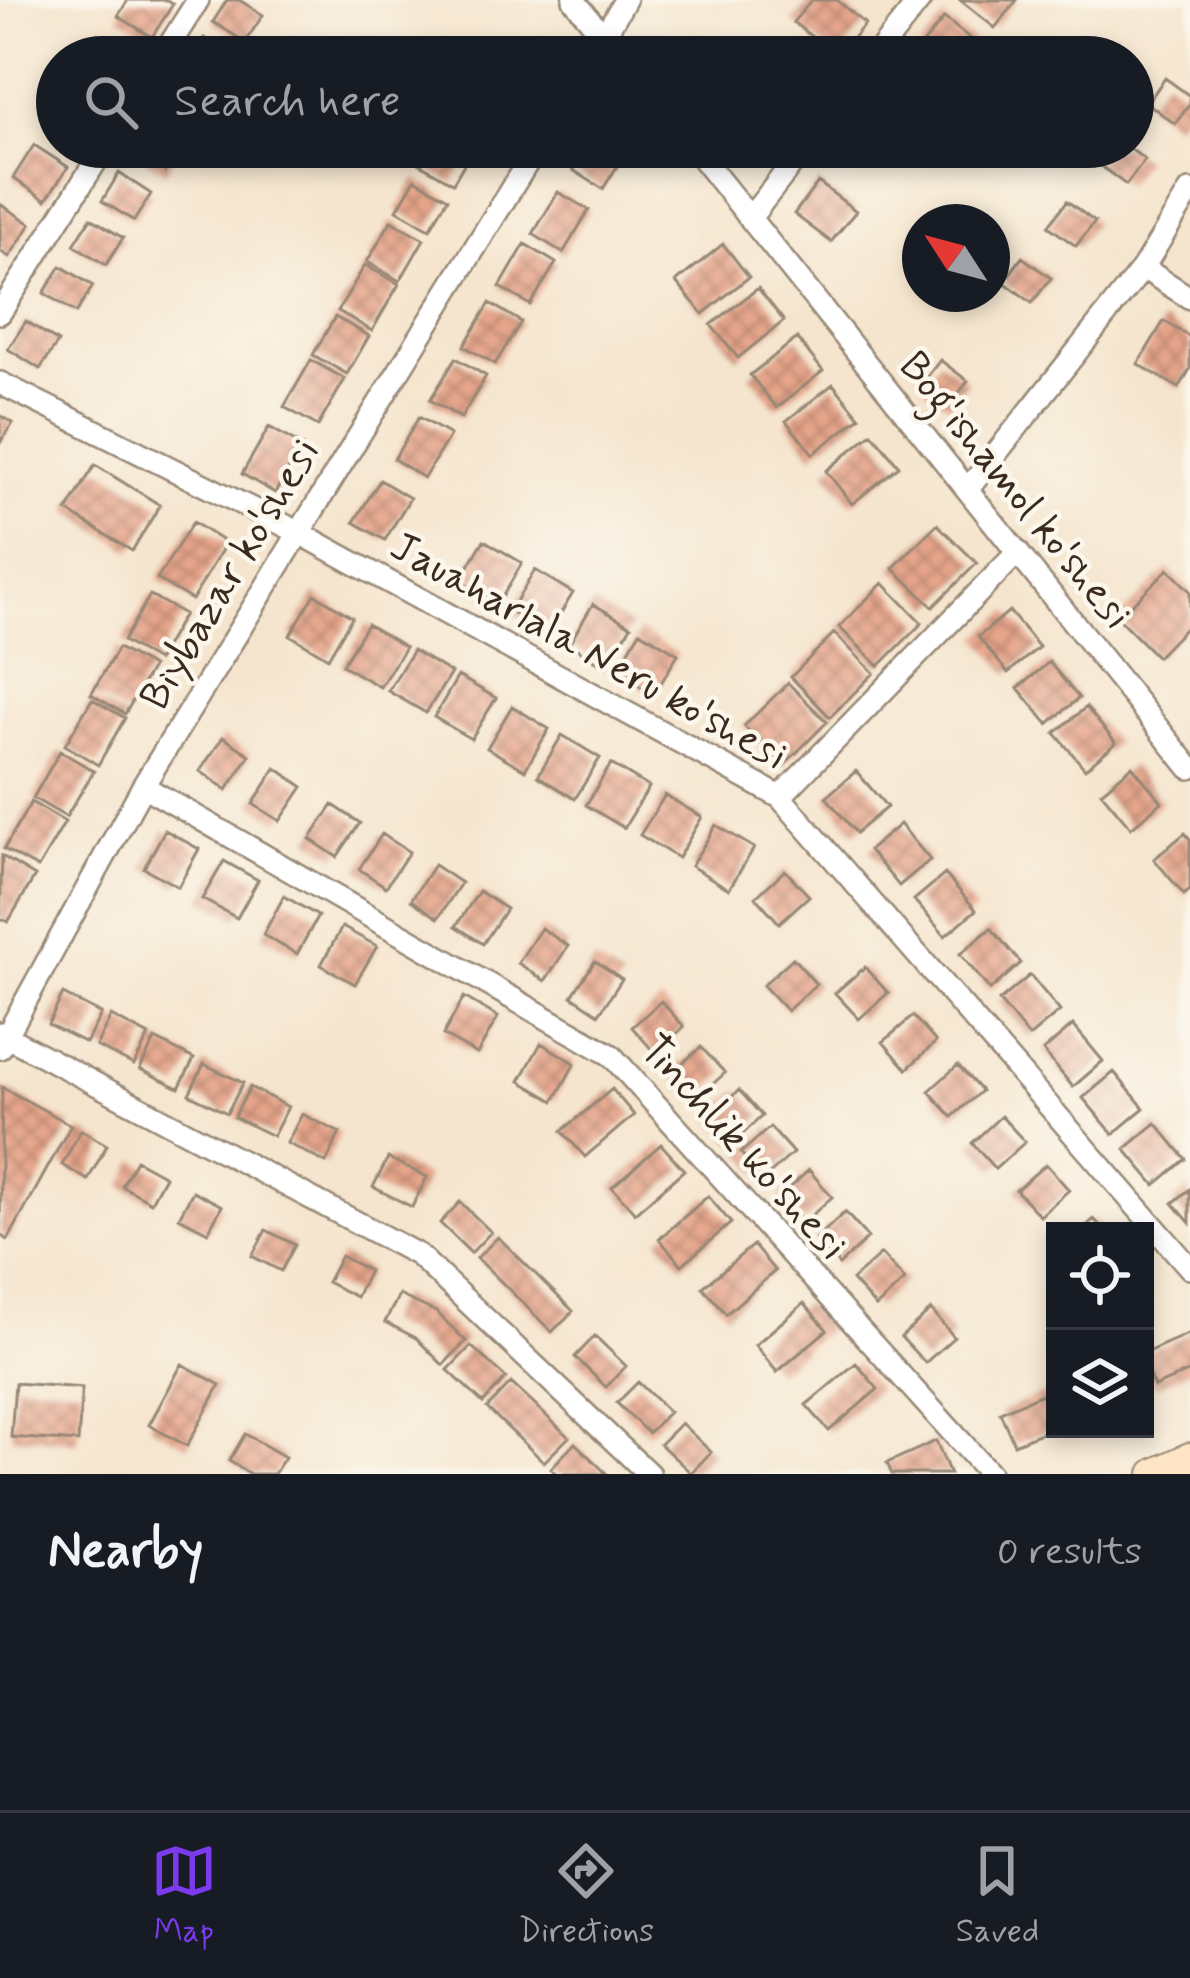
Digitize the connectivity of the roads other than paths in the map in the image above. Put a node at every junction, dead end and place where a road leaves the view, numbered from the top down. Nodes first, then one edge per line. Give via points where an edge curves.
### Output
1 (198, 0) edge
2 (574, 0) edge
3 (920, 0) edge
4 (623, 4) edge
5 (175, 36) edge
6 (592, 36) edge
7 (604, 36) edge
8 (892, 36) edge
9 (92, 168) edge
10 (524, 168) edge
11 (710, 168) edge
12 (789, 168) edge
13 (1190, 191) edge
14 (750, 218) junction
15 (1143, 268) junction
16 (1190, 298) edge
17 (0, 313) edge
18 (0, 383) edge
19 (968, 489) junction
20 (298, 532) junction
21 (1018, 552) junction
22 (1190, 768) edge
23 (143, 786) junction
24 (780, 797) junction
25 (2, 1039) edge
26 (1190, 1268) edge
27 (1190, 1458) edge
28 (649, 1474) edge
29 (990, 1474) edge
30 (1155, 1474) edge

1 - 5 street
2 - 6 street
3 - 8 street
4 - 7 street
9 - 17 street
10 - 20 street, Biybazar ko'shesi
11 - 14 street, Bog'ishamol ko'shesi
12 - 14 street
13 - 15 street
14 - 19 street, Bog'ishamol ko'shesi
15 - 16 street
15 - 19 street
18 - 20 street, Jauaharlala Neru ko'shesi
19 - 21 street, Bog'ishamol ko'shesi
20 - 23 street, Biybazar ko'shesi
20 - 24 street, Jauaharlala Neru ko'shesi
21 - 22 street, Bog'ishamol ko'shesi
21 - 24 street
23 - 25 street, Biybazar ko'shesi
23 - 29 street, Tinchlik ko'shesi via 611,1055
24 - 26 street, Jauaharlala Neru ko'shesi
25 - 28 street via 418,1255
27 - 30 street

